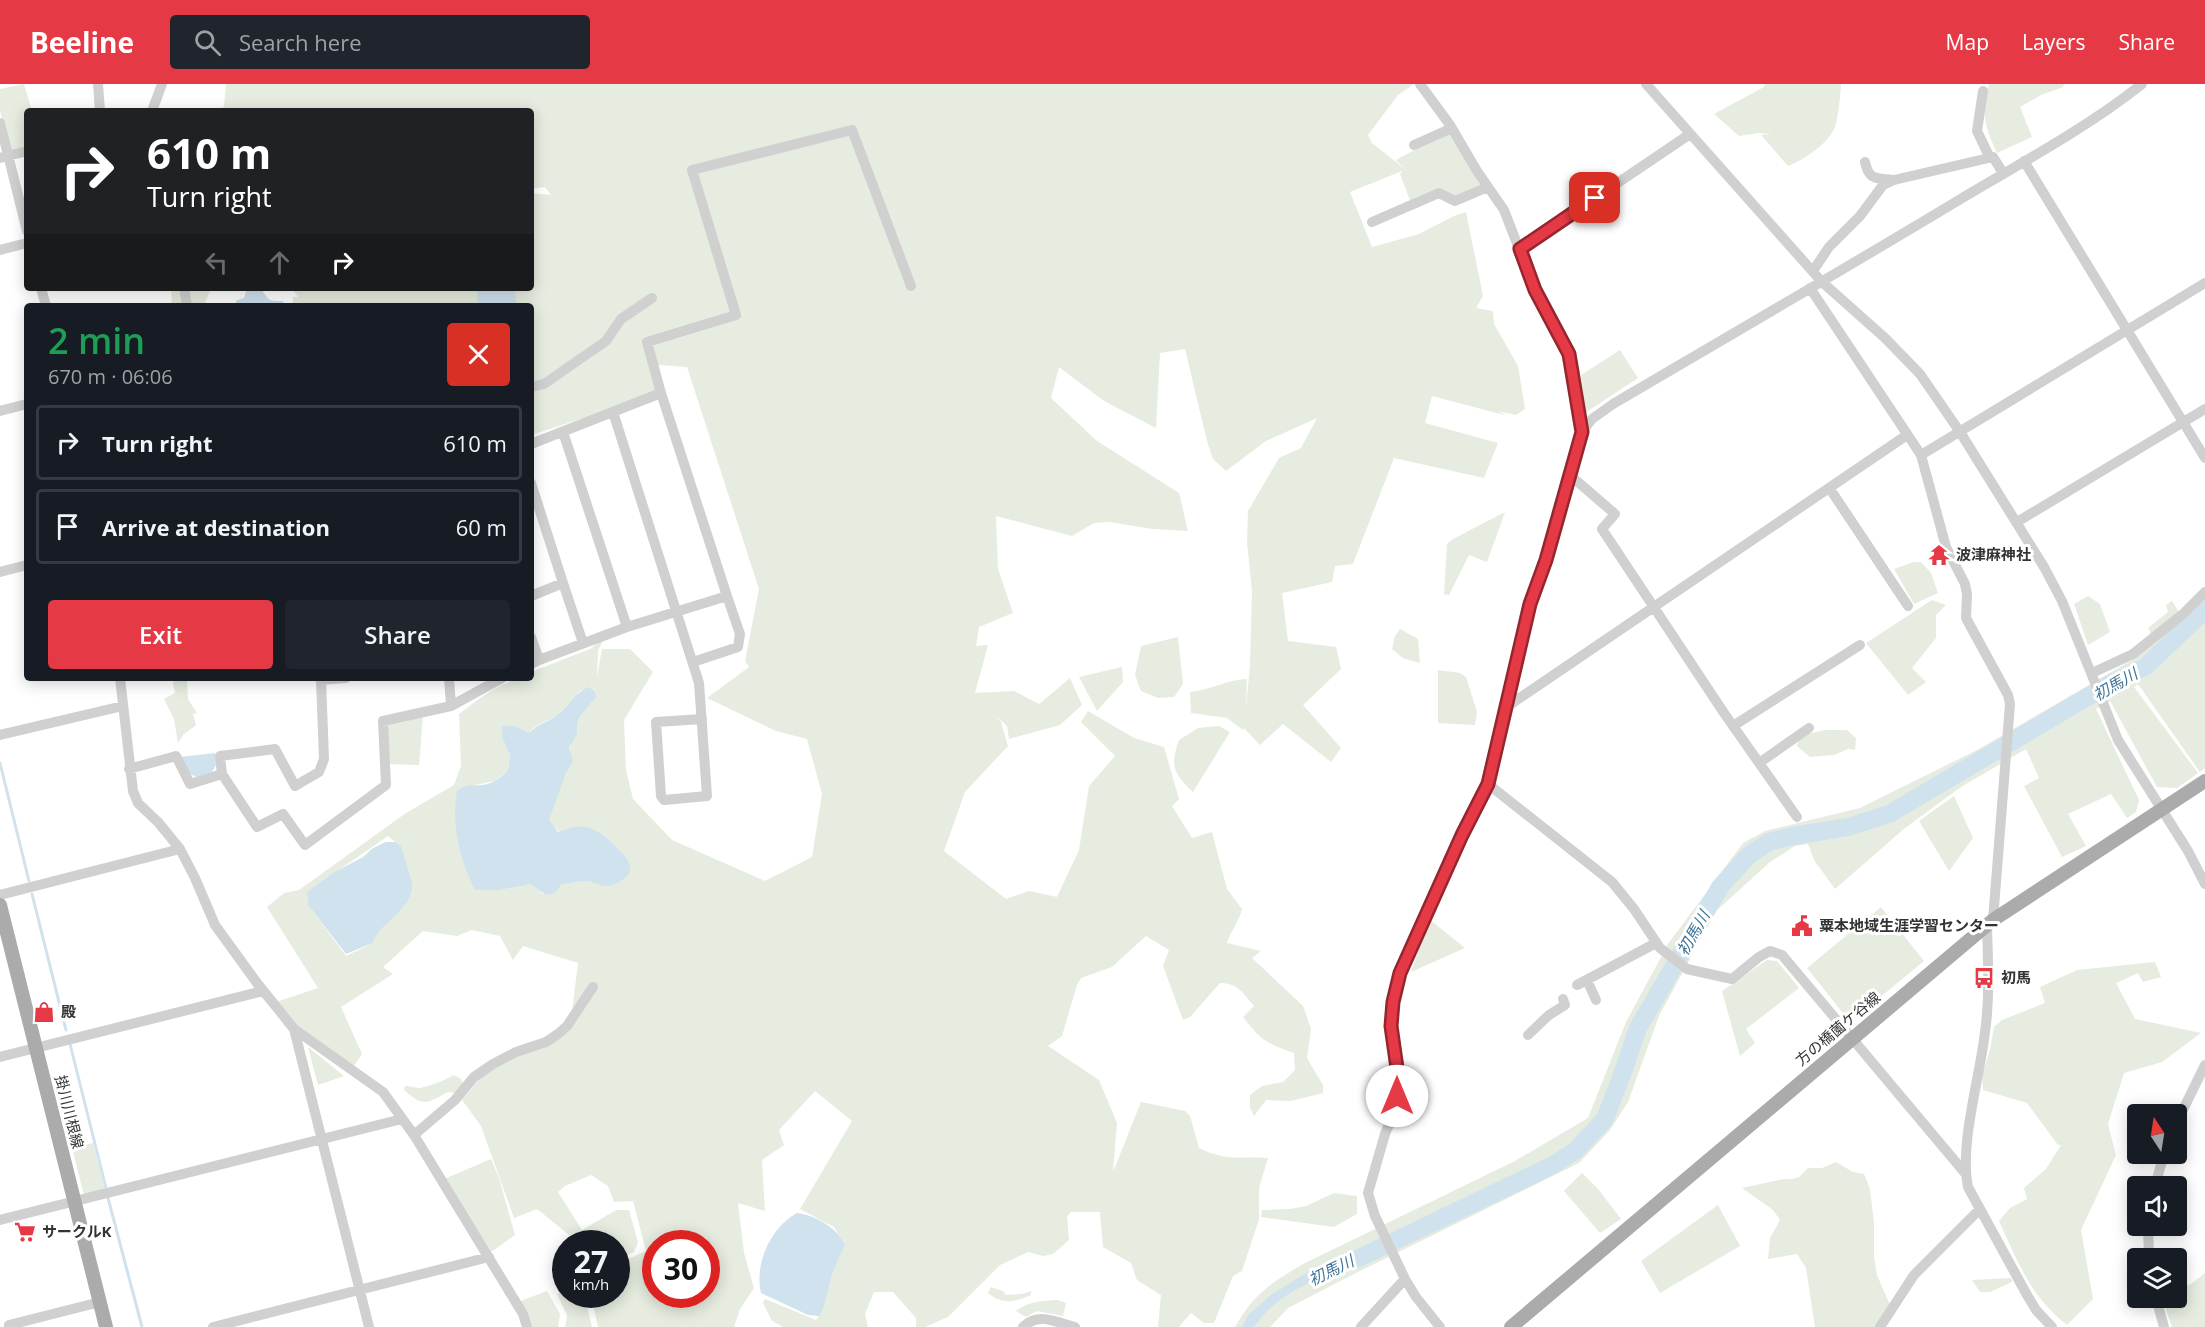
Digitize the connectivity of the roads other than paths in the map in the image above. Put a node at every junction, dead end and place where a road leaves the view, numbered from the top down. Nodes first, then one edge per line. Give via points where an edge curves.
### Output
1 (98, 84) edge
2 (162, 84) edge
3 (1420, 84) edge
4 (1646, 84) edge
5 (2142, 84) edge
6 (1983, 90) dead end
7 (100, 108) edge
8 (153, 108) edge
9 (0, 123) edge
10 (1452, 128) junction
11 (1690, 134) junction
12 (1414, 145) dead end
13 (24, 153) edge
14 (4, 157) edge
15 (1989, 158) junction
16 (2024, 161) junction
17 (1865, 162) dead end
18 (2003, 173) junction
19 (1894, 180) junction
20 (1488, 187) junction
21 (24, 221) edge
22 (1372, 222) dead end
23 (24, 244) edge
24 (1520, 249) junction
25 (0, 250) edge
26 (1813, 271) junction
27 (1822, 282) junction
28 (2205, 283) edge
29 (911, 286) dead end
30 (1810, 288) junction
31 (651, 298) dead end
32 (2126, 330) junction
33 (534, 386) edge
34 (661, 393) junction
35 (24, 405) edge
36 (2205, 409) edge
37 (0, 411) edge
38 (613, 411) junction
39 (2183, 422) junction
40 (563, 432) junction
41 (1582, 432) junction
42 (1960, 432) junction
43 (1907, 435) junction
44 (534, 443) edge
45 (1921, 455) junction
46 (2205, 458) edge
47 (1571, 476) junction
48 (1830, 489) junction
49 (534, 492) edge
50 (2017, 522) junction
51 (24, 566) edge
52 (0, 572) edge
53 (563, 583) junction
54 (2205, 592) edge
55 (534, 595) edge
56 (727, 596) junction
57 (1654, 606) junction
58 (1908, 606) dead end
59 (676, 611) junction
60 (627, 627) junction
61 (583, 642) junction
62 (1860, 645) dead end
63 (535, 662) edge
64 (693, 662) junction
65 (2092, 675) junction
66 (120, 681) edge
67 (321, 681) edge
68 (449, 681) edge
69 (497, 681) edge
70 (123, 706) junction
71 (451, 706) junction
72 (1505, 708) junction
73 (702, 719) junction
74 (1733, 726) junction
75 (1809, 728) dead end
76 (0, 735) edge
77 (1759, 763) junction
78 (129, 769) junction
79 (222, 774) junction
80 (2205, 781) edge
81 (1488, 784) junction
82 (2162, 810) junction
83 (1797, 817) dead end
84 (180, 849) junction
85 (2205, 884) edge
86 (0, 895) edge
87 (0, 905) edge
88 (1990, 923) junction
89 (1656, 943) junction
90 (593, 987) dead end
91 (263, 991) junction
92 (1563, 999) dead end
93 (1596, 1000) dead end
94 (294, 1029) junction
95 (1528, 1035) dead end
96 (1851, 1039) junction
97 (36, 1048) junction
98 (0, 1057) edge
99 (2205, 1065) edge
100 (2186, 1104) edge
101 (402, 1119) junction
102 (414, 1135) junction
103 (321, 1139) junction
104 (1965, 1173) junction
105 (75, 1201) junction
106 (1980, 1209) junction
107 (0, 1220) edge
108 (489, 1257) junction
109 (1405, 1279) junction
110 (360, 1291) junction
111 (100, 1302) junction
112 (2159, 1308) edge
113 (9, 1327) edge
114 (106, 1327) edge
115 (213, 1327) edge
116 (369, 1327) edge
117 (527, 1327) edge
118 (1023, 1327) edge
119 (1075, 1327) edge
120 (1361, 1327) edge
121 (1440, 1327) edge
122 (1511, 1327) edge
123 (1880, 1327) edge
124 (2052, 1327) edge
125 (2164, 1327) edge

1 - 7 street
2 - 8 street
3 - 10 street
4 - 11 street
5 - 16 street via 2112,108
6 - 15 street via 1977,131
9 - 14 street
10 - 12 street
10 - 20 street
11 - 24 street
11 - 26 street
13 - 14 street
14 - 21 street
15 - 18 street via 1993,157
15 - 19 street
16 - 18 street
16 - 32 street
17 - 19 street via 1872,177
18 - 27 street
19 - 26 street via 1883,185
20 - 22 street via 1455,201 1438,193
20 - 24 street via 1504,210
23 - 25 street
24 - 41 street via 1535,290 1569,354
26 - 27 street
27 - 30 street
27 - 42 street via 1920,374
28 - 32 street
29 - 34 street via 852,130 692,170 736,315 647,342
30 - 41 street via 1613,404
30 - 43 street
31 - 33 street via 621,319 606,341 544,384
32 - 39 street
32 - 42 street
34 - 38 street
34 - 56 street
35 - 37 street
36 - 39 street
38 - 40 street
38 - 59 street
39 - 46 street
39 - 50 street
40 - 44 street
40 - 60 street
41 - 47 street
42 - 45 street
42 - 50 street
43 - 45 street
43 - 48 street
45 - 88 street via 1946,547 1965,584 1966,618 2010,704
47 - 57 street via 1615,514 1602,530
47 - 72 street via 1530,604
48 - 57 street
48 - 58 street
49 - 53 street
50 - 65 street via 2062,601
51 - 52 street
53 - 55 street
53 - 61 street
54 - 65 street via 2133,654
56 - 59 street
56 - 64 street via 740,634 738,647
57 - 72 street
57 - 74 street
59 - 60 street
59 - 64 street
60 - 61 street
61 - 63 street
62 - 74 street
64 - 73 street
65 - 82 street via 2118,740
66 - 70 street
67 - 79 street via 324,759 319,772 295,786 275,749 220,756
68 - 71 street
69 - 71 street
70 - 76 street
70 - 78 street
71 - 79 street via 383,721 386,785 305,845 283,814 257,827
72 - 81 street
73 - 73 street via 707,796 664,800 656,722
74 - 77 street
75 - 77 street
77 - 83 street
78 - 79 street via 176,756 190,784
78 - 84 street via 138,803
80 - 82 main road, 方の橋薗ケ谷線
81 - 89 street via 1612,882
81 - 109 street via 1400,973 1393,1002 1397,1101 1368,1193
82 - 85 street
82 - 88 main road, 方の橋薗ケ谷線
84 - 86 street
84 - 91 street via 215,925
87 - 97 main road, 掛川川根線
88 - 96 main road, 方の橋薗ケ谷線
88 - 104 street via 1989,1000
89 - 93 street via 1582,982
89 - 96 street via 1687,969 1732,979 1770,951 1782,955
90 - 102 street via 558,1034 516,1052 474,1077 455,1100
91 - 94 street
91 - 97 street
92 - 95 street via 1565,1005
94 - 101 street via 383,1092
94 - 103 street
96 - 104 street
96 - 122 main road, 方の橋薗ケ谷線
97 - 98 street
97 - 105 main road, 掛川川根線
99 - 100 street
101 - 102 street
101 - 103 street
102 - 108 street
103 - 105 street
103 - 110 street
104 - 106 street
105 - 107 street
105 - 111 main road, 掛川川根線
106 - 123 street via 1914,1275
106 - 124 street via 2036,1310
108 - 110 street
108 - 117 street
109 - 120 street
109 - 121 street
110 - 115 street
110 - 116 street
111 - 113 street
111 - 114 main road, 掛川川根線
112 - 125 street
118 - 119 street via 1038,1317

